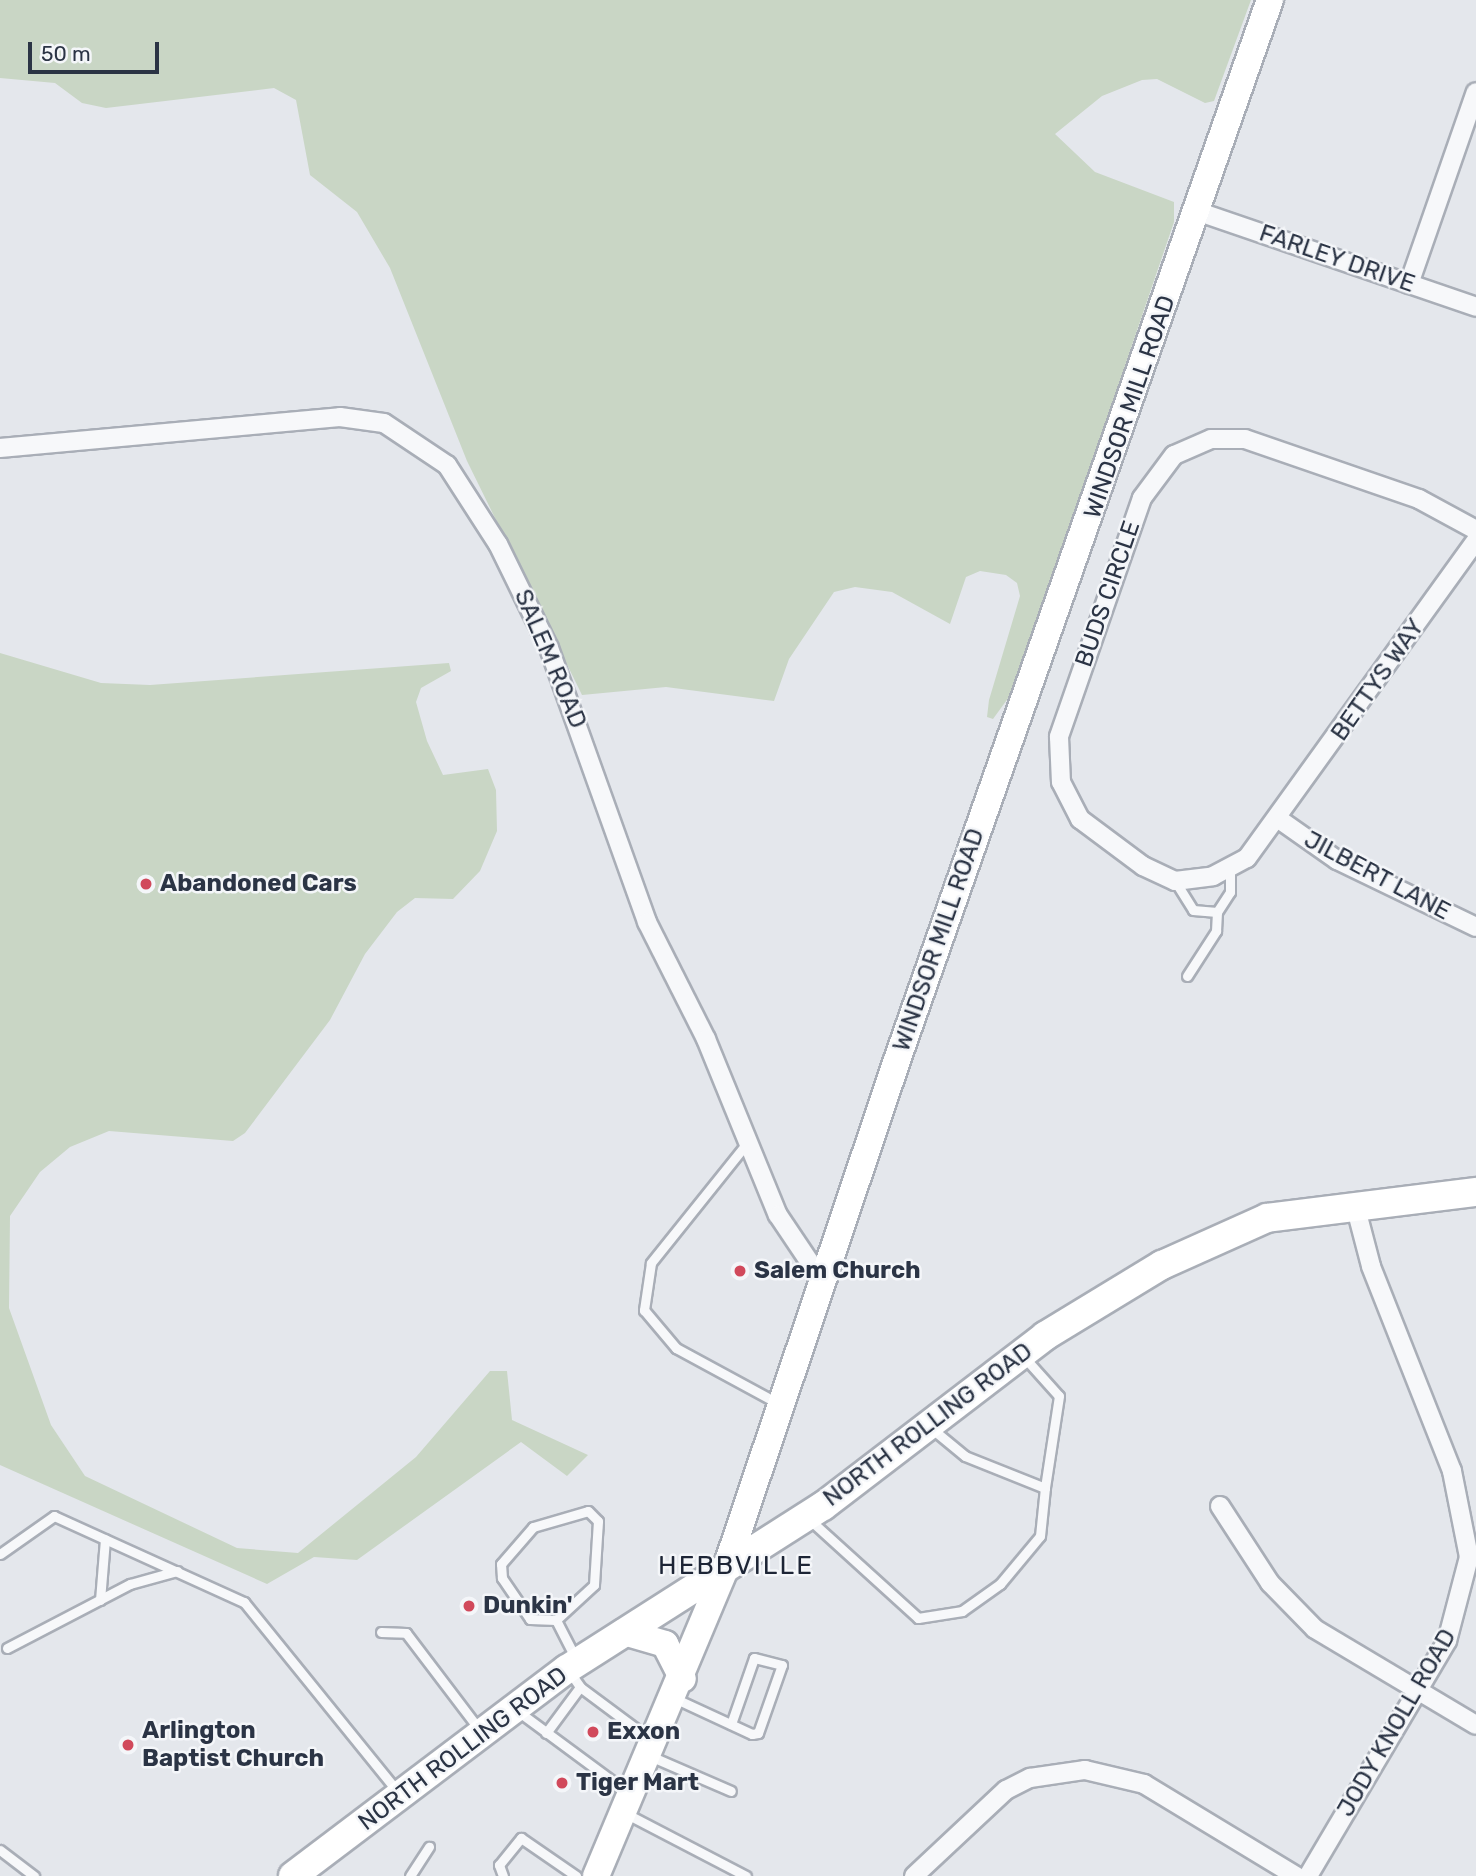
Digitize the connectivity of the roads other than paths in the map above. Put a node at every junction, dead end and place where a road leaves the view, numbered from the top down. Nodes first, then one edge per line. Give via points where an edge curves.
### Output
1 (1270, 0) edge
2 (1476, 92) edge
3 (1199, 212) junction
4 (1409, 284) junction
5 (1476, 307) edge
6 (0, 447) edge
7 (1476, 530) edge
8 (1476, 540) edge
9 (1280, 820) junction
10 (1230, 869) junction
11 (1175, 881) junction
12 (1217, 912) junction
13 (1476, 928) edge
14 (1187, 976) dead end
15 (747, 1143) junction
16 (1476, 1192) edge
17 (1355, 1205) junction
18 (823, 1282) junction
19 (1021, 1354) junction
20 (781, 1405) junction
21 (930, 1427) junction
22 (1045, 1488) junction
23 (1220, 1506) dead end
24 (806, 1517) junction
25 (105, 1539) junction
26 (0, 1554) edge
27 (727, 1565) junction
28 (177, 1571) junction
29 (100, 1600) junction
30 (556, 1620) junction
31 (381, 1632) dead end
32 (624, 1632) junction
33 (6, 1648) dead end
34 (575, 1672) junction
35 (678, 1688) junction
36 (1420, 1693) junction
37 (516, 1707) junction
38 (731, 1724) junction
39 (1476, 1726) edge
40 (482, 1733) junction
41 (547, 1733) junction
42 (653, 1749) junction
43 (732, 1791) dead end
44 (401, 1796) junction
45 (629, 1804) junction
46 (429, 1847) dead end
47 (0, 1850) edge
48 (562, 1873) edge
49 (34, 1876) edge
50 (293, 1876) edge
51 (410, 1876) edge
52 (503, 1876) edge
53 (576, 1876) edge
54 (596, 1876) edge
55 (746, 1876) edge
56 (914, 1876) edge
57 (1296, 1876) edge
58 (1308, 1876) edge

1 - 3 main road, WINDSOR MILL ROAD
2 - 4 street
3 - 4 street, FARLEY DRIVE
3 - 18 main road, WINDSOR MILL ROAD
4 - 5 street, FARLEY DRIVE
6 - 15 street, SALEM ROAD via 340,417 384,423 447,465 498,544 549,648 648,922 706,1039
7 - 11 street, BUDS CIRCLE via 1419,499 1245,439 1211,439 1163,464 1142,498 1056,759 1080,819 1143,866
8 - 9 street, BETTYS WAY
9 - 10 street
9 - 13 street, JILBERT LANE via 1337,860
10 - 11 street
10 - 12 lane via 1230,892
11 - 12 lane via 1193,910
12 - 14 lane via 1216,931
15 - 18 street, SALEM ROAD via 778,1215
15 - 20 lane via 651,1263 644,1310 676,1348
16 - 17 main road, NORTH ROLLING ROAD
17 - 19 main road, NORTH ROLLING ROAD via 1279,1215 1220,1236 1105,1298
17 - 36 street, JODY KNOLL ROAD via 1371,1266 1452,1471 1467,1529 1459,1613
18 - 20 main road, WINDSOR MILL ROAD
19 - 21 main road, NORTH ROLLING ROAD
19 - 22 lane via 1059,1396
20 - 27 main road, WINDSOR MILL ROAD
21 - 22 lane via 965,1456
21 - 24 main road, NORTH ROLLING ROAD
22 - 24 lane via 1040,1536 1000,1584 943,1619 918,1618
23 - 36 street via 1291,1608
24 - 27 main road, NORTH ROLLING ROAD
25 - 26 lane via 54,1516
25 - 28 lane
25 - 29 lane
27 - 32 main road, NORTH ROLLING ROAD
27 - 35 main road, WINDSOR MILL ROAD
28 - 29 lane
28 - 44 lane via 258,1614
29 - 33 lane
30 - 30 lane via 594,1585 598,1521 575,1511 533,1527 509,1548 502,1577 530,1619
30 - 34 lane
31 - 40 lane via 406,1633
32 - 34 main road, NORTH ROLLING ROAD
32 - 35 main road via 665,1644
34 - 37 main road, NORTH ROLLING ROAD
34 - 41 lane
34 - 42 lane
35 - 38 lane
35 - 42 main road, WINDSOR MILL ROAD
36 - 39 street
36 - 58 street, JODY KNOLL ROAD
37 - 40 main road, NORTH ROLLING ROAD
37 - 41 lane
38 - 38 lane via 758,1733 782,1665 754,1658
40 - 44 main road, NORTH ROLLING ROAD
41 - 45 lane
42 - 43 lane
42 - 45 main road, WINDSOR MILL ROAD
44 - 50 main road, NORTH ROLLING ROAD
45 - 54 main road, WINDSOR MILL ROAD
45 - 55 lane
46 - 51 lane
47 - 49 lane
48 - 52 lane via 521,1838 499,1865
48 - 53 lane
56 - 57 street via 1006,1790 1030,1778 1085,1770 1144,1784

